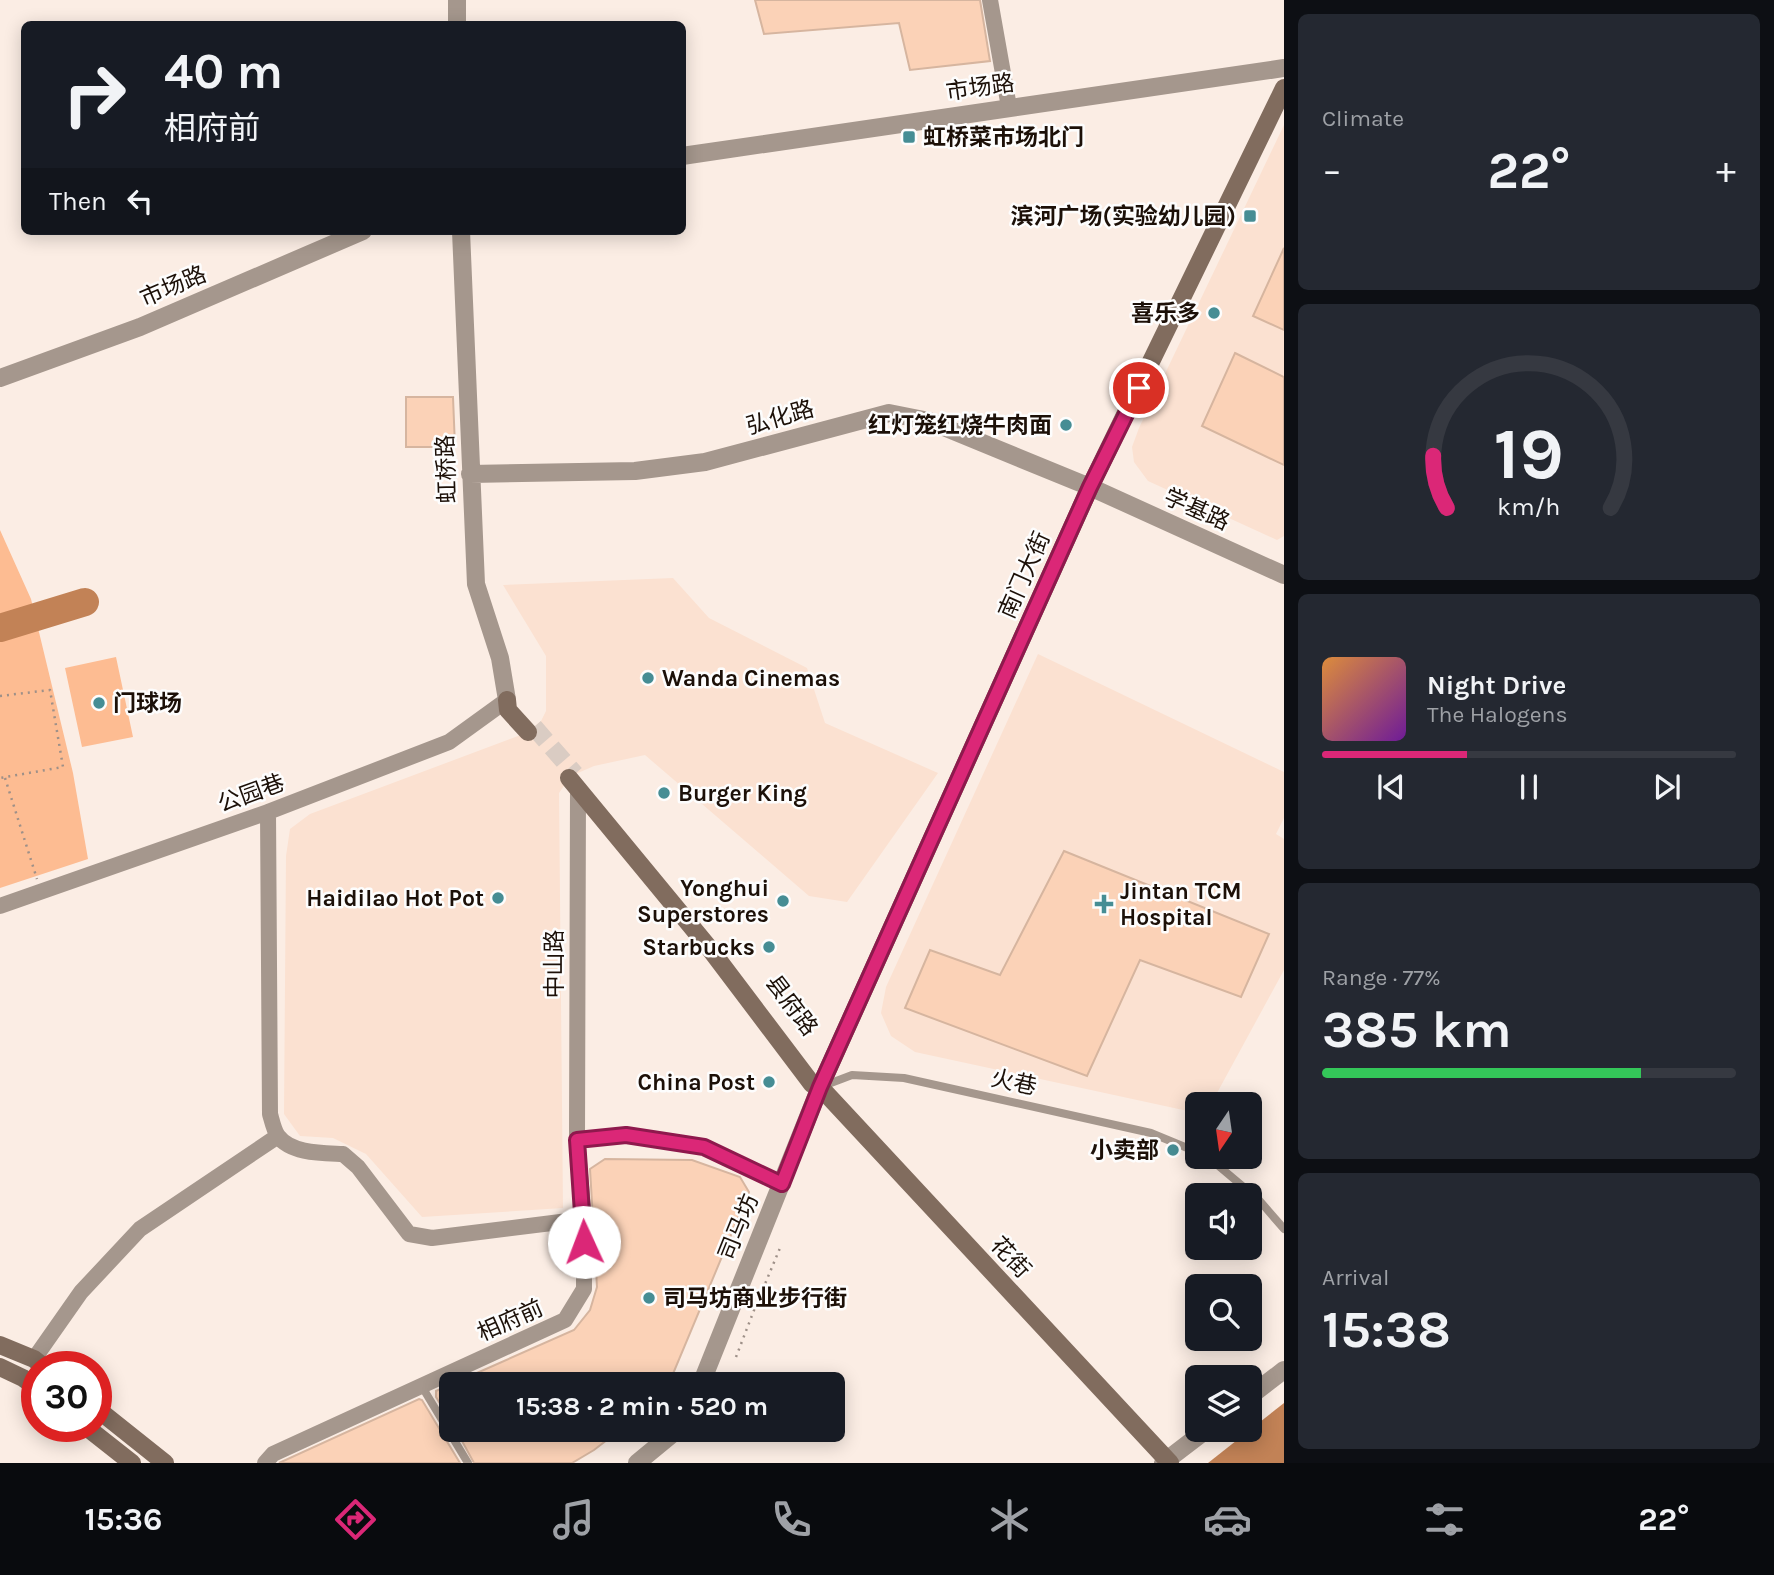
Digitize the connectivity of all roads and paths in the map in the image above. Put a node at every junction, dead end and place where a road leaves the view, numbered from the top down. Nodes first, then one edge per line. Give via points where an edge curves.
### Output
1 (457, 0) edge
2 (990, 0) edge
3 (457, 21) edge
4 (1284, 68) edge
5 (1284, 88) edge
6 (1009, 107) junction
7 (686, 155) edge
8 (354, 235) edge
9 (461, 235) edge
10 (0, 378) edge
11 (470, 474) junction
12 (1090, 487) junction
13 (1284, 575) edge
14 (0, 696) edge
15 (508, 700) junction
16 (531, 729) tunnel mouth
17 (2, 778) edge
18 (574, 780) joint
19 (268, 812) junction
20 (40, 892) junction
21 (0, 906) edge
22 (820, 1087) junction
23 (278, 1136) junction
24 (577, 1140) junction
25 (1185, 1147) edge
26 (1222, 1169) edge
27 (782, 1184) junction
28 (584, 1219) junction
29 (1284, 1229) edge
30 (780, 1248) dead end
31 (760, 1296) dead end
32 (756, 1305) dead end
33 (0, 1345) edge
34 (46, 1351) edge
35 (21, 1355) edge
36 (736, 1357) dead end
37 (0, 1367) edge
38 (1284, 1370) edge
39 (706, 1372) edge
40 (21, 1377) edge
41 (421, 1385) junction
42 (1262, 1387) edge
43 (112, 1421) edge
44 (105, 1442) edge
45 (664, 1442) edge
46 (1191, 1442) edge
47 (1167, 1462) edge
48 (132, 1463) edge
49 (165, 1463) edge
50 (265, 1463) edge
51 (468, 1463) edge
52 (637, 1463) edge

1 - 3 street
2 - 6 street
4 - 6 street, 市场路
5 - 12 main road, 南门大街
6 - 7 street, 市场路
8 - 10 street, 市场路 via 140,327
9 - 11 street, 虹桥路
11 - 12 street, 弘化路 via 635,471 705,462 889,413 929,421
11 - 15 street, 虹桥路 via 476,584
12 - 13 street, 学基路
12 - 22 main road, 南门大街
14 - 17 path via 50,690 64,767
15 - 16 main road
15 - 19 street, 公园巷 via 449,742
17 - 20 path
18 - 22 main road, 县府路 via 715,942
18 - 24 street, 中山路
19 - 20 street, 公园巷
19 - 23 street via 270,1114
20 - 21 street, 公园巷
22 - 25 lane, 火巷 via 852,1075 904,1078 1151,1133
22 - 27 street, 司马坊
22 - 47 main road, 花街
23 - 28 street via 289,1146 343,1154 409,1234 432,1238
23 - 34 street via 140,1229 81,1292
24 - 27 street via 626,1135 704,1147
24 - 28 street, 相府前
26 - 29 lane
27 - 39 street, 司马坊
28 - 41 street, 相府前 via 584,1289 565,1320
30 - 31 path
32 - 36 path
33 - 35 main road
37 - 40 main road
38 - 42 street
41 - 50 street, 相府前 via 273,1454
41 - 51 lane
43 - 49 main road
44 - 48 main road
45 - 52 street
46 - 47 street

